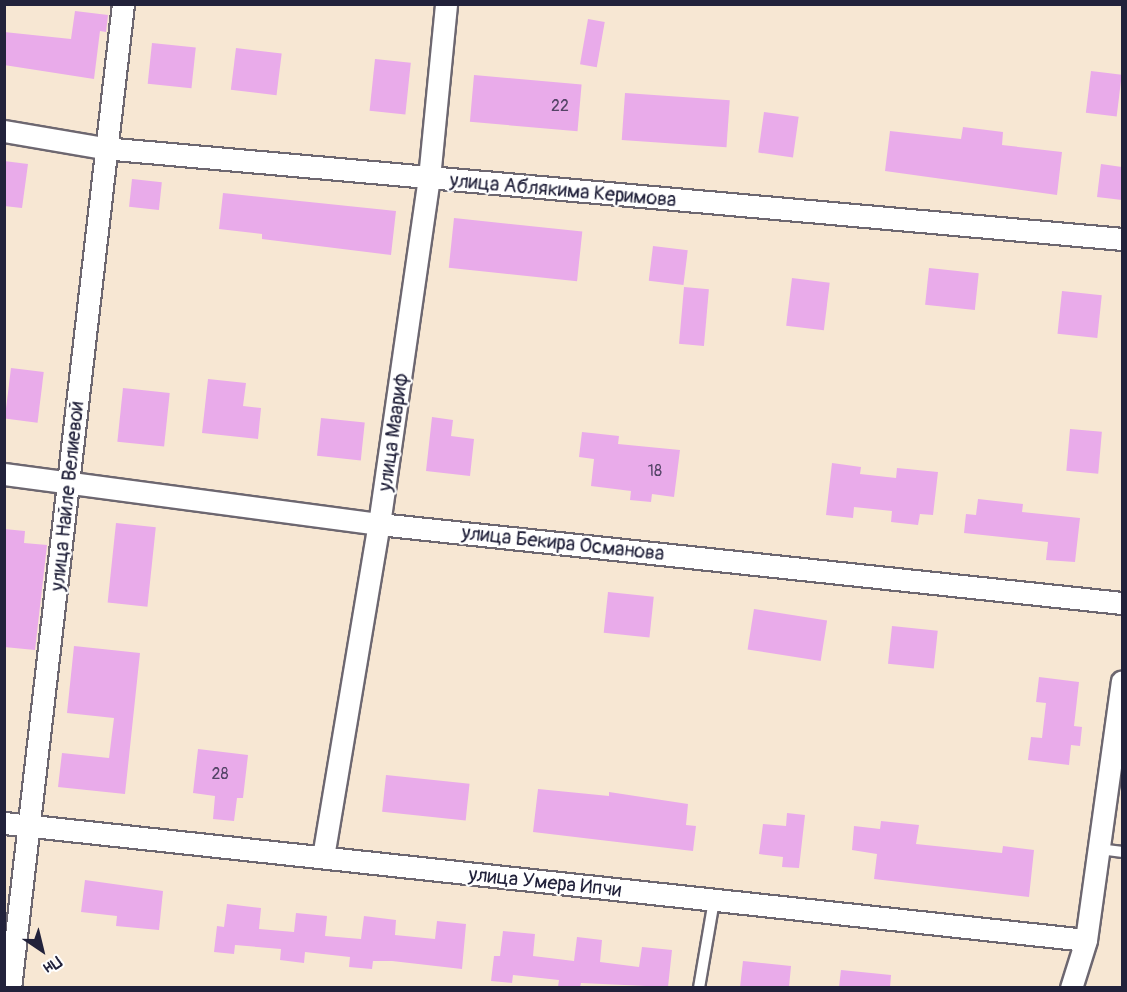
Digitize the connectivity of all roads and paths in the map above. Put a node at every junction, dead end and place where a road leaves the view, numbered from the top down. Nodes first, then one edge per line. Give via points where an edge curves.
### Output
1 (123, 4) edge
2 (446, 4) edge
3 (4, 131) edge
4 (104, 148) junction
5 (429, 178) junction
6 (1122, 239) edge
7 (4, 474) edge
8 (70, 483) junction
9 (379, 524) junction
10 (1122, 603) edge
11 (1122, 681) edge
12 (4, 823) edge
13 (28, 826) junction
14 (1099, 849) junction
15 (1122, 852) edge
16 (324, 857) junction
17 (714, 900) junction
18 (1086, 940) junction
19 (10, 987) edge
20 (699, 987) edge
21 (1071, 987) edge

1 - 4 street, улица Найле Велиевой
2 - 5 street, улица Маариф
3 - 4 street, улица Аблякима Керимова
4 - 5 street, улица Аблякима Керимова
4 - 8 street, улица Найле Велиевой
5 - 6 street, улица Аблякима Керимова
5 - 9 street, улица Маариф
7 - 8 street, улица Бекира Османова
8 - 9 street, улица Бекира Османова
8 - 13 street, улица Найле Велиевой
9 - 10 street, улица Бекира Османова
9 - 16 street, улица Маариф
11 - 14 street
12 - 13 street, улица Умера Ипчи
13 - 16 street, улица Умера Ипчи
13 - 19 street, улица Найле Велиевой
14 - 15 lane
14 - 18 street
16 - 17 street, улица Умера Ипчи
17 - 18 street, улица Умера Ипчи
17 - 20 lane
18 - 21 street

